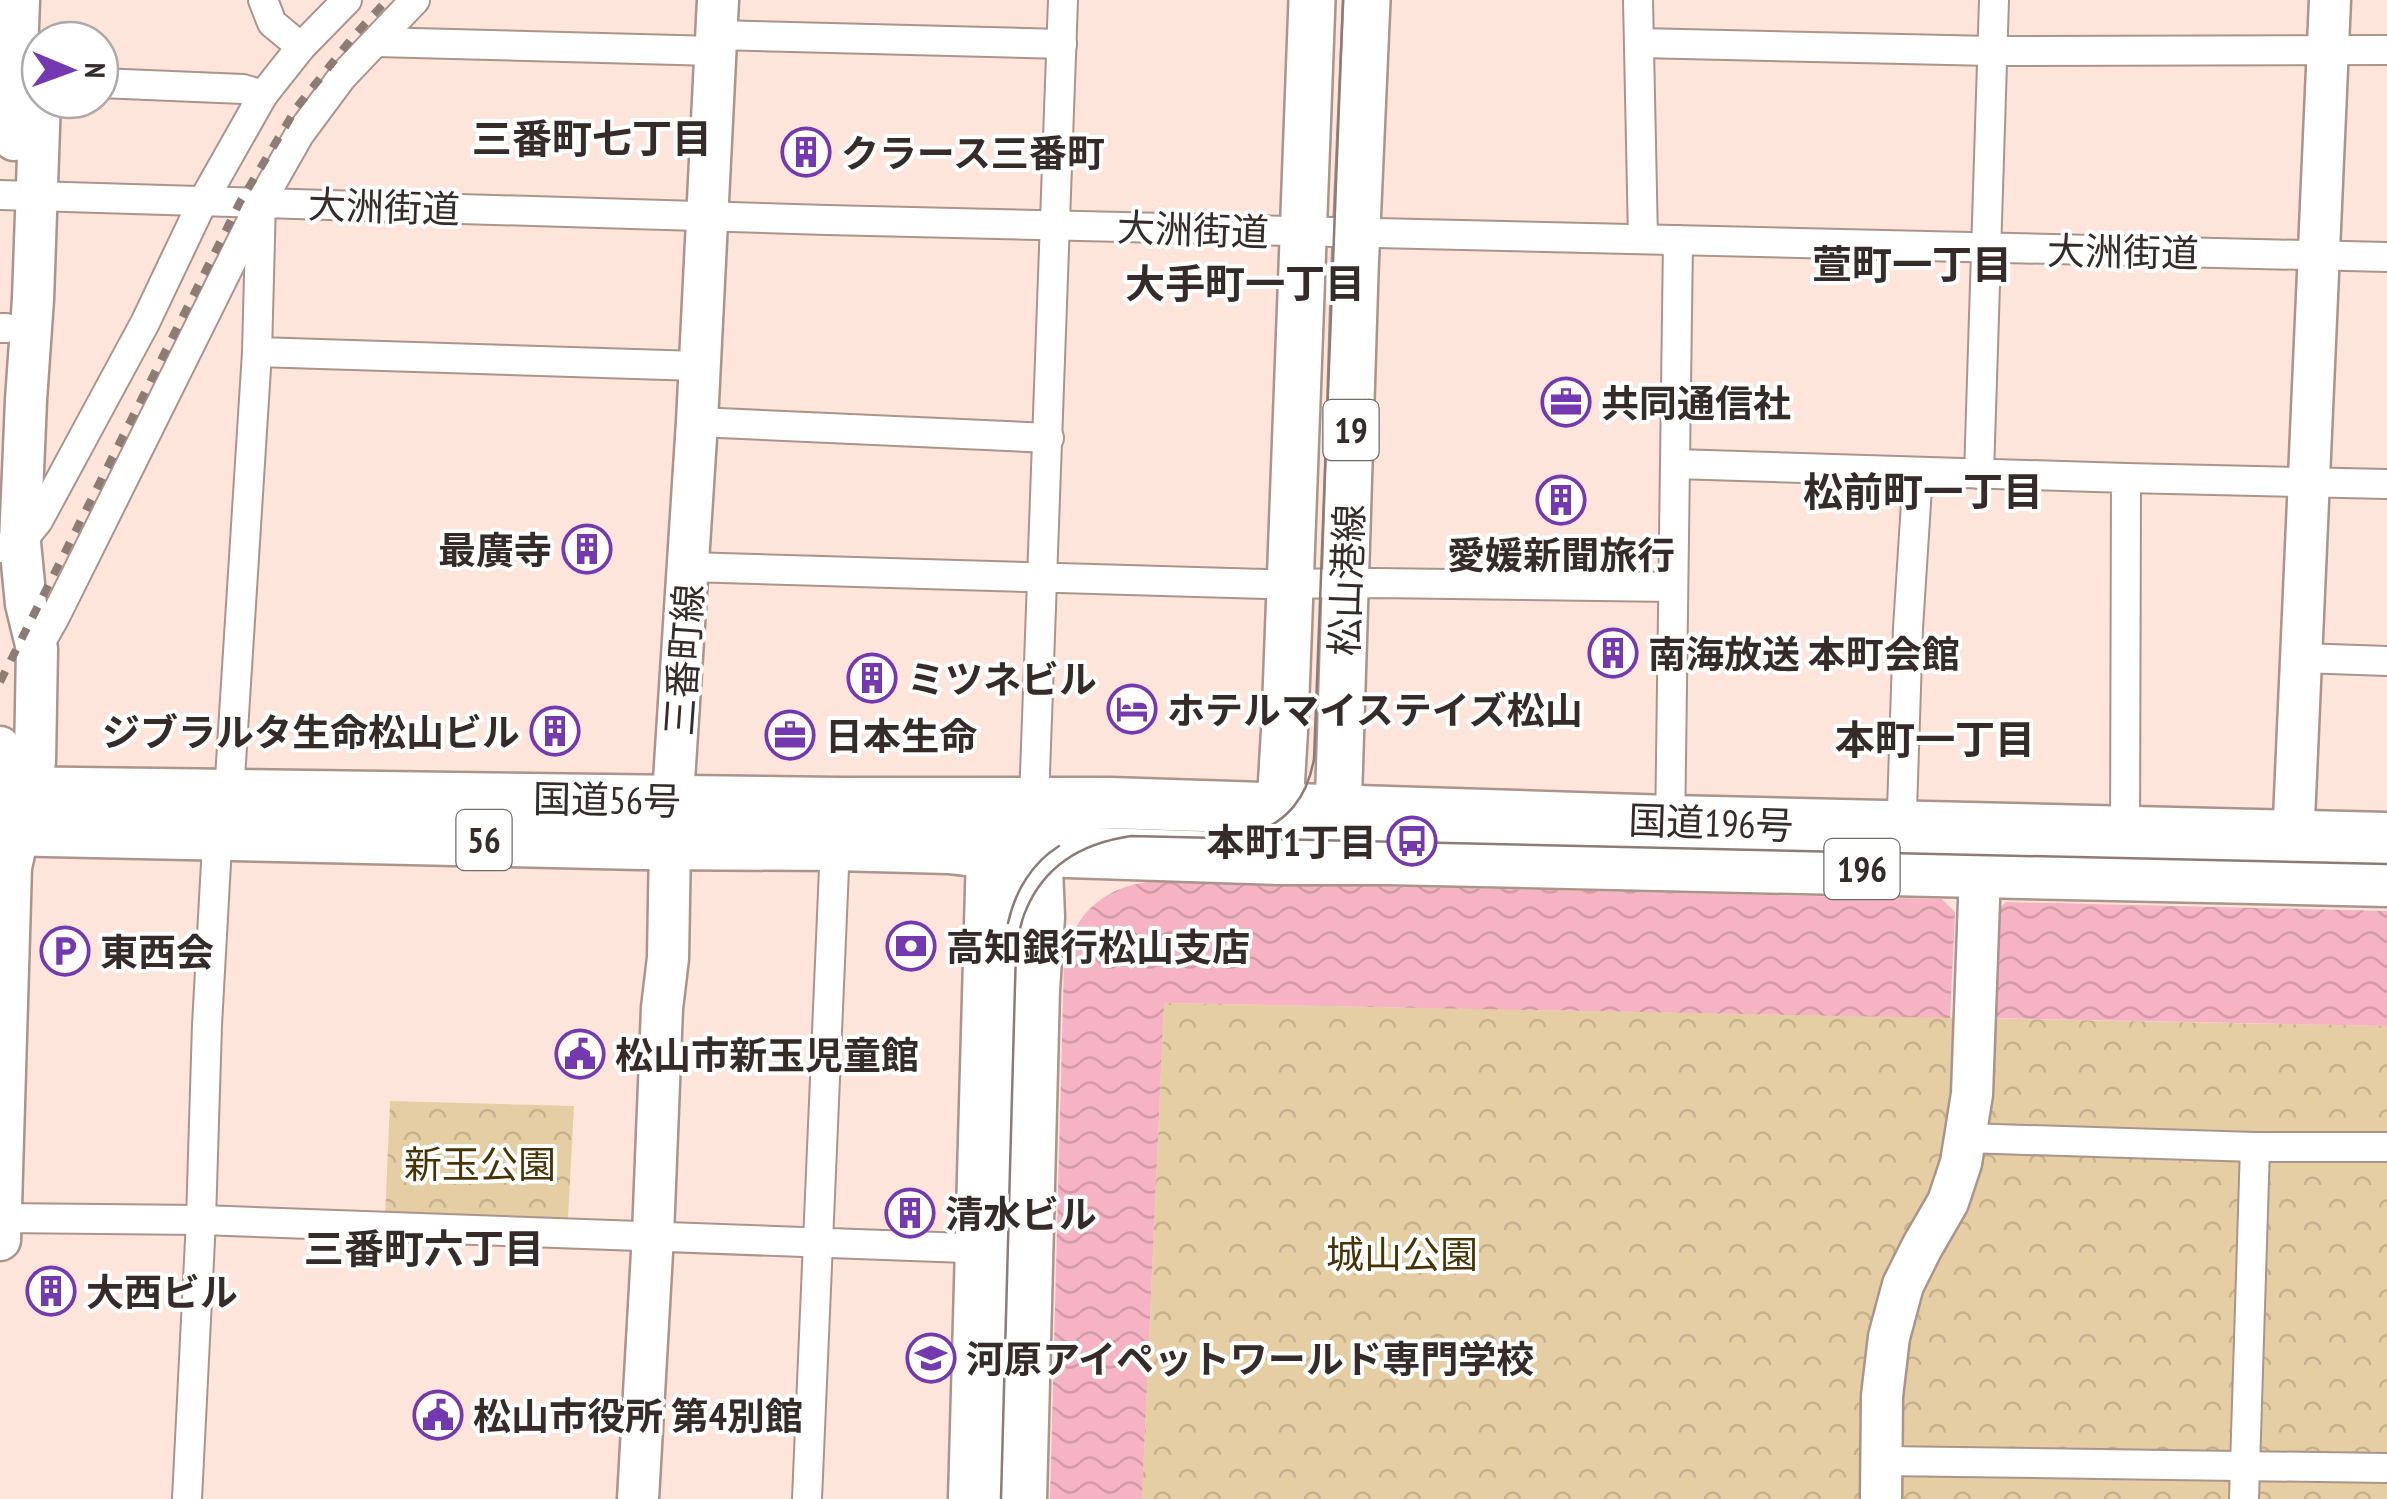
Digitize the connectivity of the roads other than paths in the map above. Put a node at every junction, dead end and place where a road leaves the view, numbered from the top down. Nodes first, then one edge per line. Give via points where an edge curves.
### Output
1 (263, 0) edge
2 (347, 0) edge
3 (415, 0) edge
4 (1063, 0) edge
5 (1312, 0) edge
6 (1367, 0) edge
7 (1638, 0) edge
8 (1994, 0) edge
9 (2330, 0) edge
10 (716, 29) edge
11 (376, 42) junction
12 (1639, 43) junction
13 (1062, 44) junction
14 (300, 47) junction
15 (2328, 49) junction
16 (1993, 50) junction
17 (2387, 50) edge
18 (120, 84) edge
19 (263, 95) junction
20 (27, 120) edge
21 (16, 195) edge
22 (203, 201) junction
23 (261, 202) junction
24 (706, 216) junction
25 (1056, 225) junction
26 (1304, 231) junction
27 (1357, 232) junction
28 (1643, 239) junction
29 (1678, 240) junction
30 (1986, 248) junction
31 (2319, 256) junction
32 (2387, 257) edge
33 (3, 328) edge
34 (257, 352) junction
35 (698, 366) junction
36 (697, 422) junction
37 (1048, 438) junction
38 (0, 449) edge
39 (1674, 464) junction
40 (1918, 472) junction
41 (1979, 474) junction
42 (2126, 478) junction
43 (2309, 482) junction
44 (2387, 484) edge
45 (10, 546) edge
46 (688, 567) junction
47 (1042, 578) junction
48 (1346, 583) junction
49 (1290, 584) junction
50 (1672, 587) junction
51 (36, 649) junction
52 (2301, 658) junction
53 (2387, 661) edge
54 (0, 747) edge
55 (1034, 801) junction
56 (9, 804) edge
57 (1281, 808) junction
58 (1339, 809) junction
59 (223, 814) junction
60 (672, 822) junction
61 (2387, 838) edge
62 (1669, 843) junction
63 (835, 845) junction
64 (1900, 848) junction
65 (1015, 852) junction
66 (1110, 853) junction
67 (2125, 854) junction
68 (2293, 857) junction
69 (1278, 859) junction
70 (1337, 860) junction
71 (1980, 871) junction
72 (2387, 880) edge
73 (1039, 917) junction
74 (1966, 1138) junction
75 (2255, 1147) junction
76 (2387, 1147) edge
77 (1, 1218) edge
78 (201, 1220) junction
79 (653, 1236) junction
80 (0, 1240) edge
81 (817, 1242) junction
82 (1004, 1249) junction
83 (2246, 1466) junction
84 (2387, 1468) edge
85 (1881, 1480) edge
86 (187, 1499) edge
87 (638, 1499) edge
88 (808, 1499) edge
89 (974, 1499) edge
90 (1021, 1499) edge
91 (2244, 1499) edge

1 - 14 street via 272,23
2 - 14 street
3 - 11 street
4 - 13 street
5 - 26 main road, 松山港線 / 19
6 - 27 main road, 松山港線 / 19
7 - 12 street
8 - 16 street
9 - 15 street
10 - 11 street
10 - 13 street
10 - 24 street, 三番町線
11 - 23 street via 342,77
12 - 16 street
12 - 28 street
13 - 25 street
14 - 19 street
15 - 16 street
15 - 17 street
15 - 31 street
16 - 30 street
18 - 19 street
19 - 22 street
20 - 21 street
21 - 22 street, 大洲街道
21 - 33 street
21 - 45 street via 34,299
22 - 23 street, 大洲街道
22 - 45 street via 38,521
23 - 24 street, 大洲街道
23 - 34 street
23 - 51 street
24 - 25 street, 大洲街道
24 - 35 street, 三番町線
25 - 26 street, 大洲街道
25 - 37 street
26 - 27 street, 大洲街道
26 - 49 main road, 松山港線 / 19
27 - 28 street, 大洲街道
27 - 48 main road, 松山港線 / 19
28 - 29 street, 大洲街道
29 - 30 street, 大洲街道
29 - 39 street
30 - 31 street, 大洲街道
30 - 41 street
31 - 32 street, 大洲街道
31 - 43 street
33 - 38 street
34 - 35 street
34 - 59 street
35 - 36 street, 三番町線
36 - 37 street
36 - 46 street, 三番町線
37 - 47 street
39 - 40 street
39 - 50 street
40 - 41 street
40 - 64 street
41 - 42 street
42 - 43 street
42 - 67 street
43 - 44 street
43 - 52 street
45 - 51 street
46 - 47 street
46 - 60 street, 三番町線
47 - 49 street
47 - 55 street
48 - 49 street
48 - 50 street
48 - 58 main road, 松山港線 / 19
49 - 57 main road, 松山港線 / 19
50 - 62 street
51 - 56 street via 35,761
52 - 53 street
52 - 68 street
54 - 56 street
55 - 57 highway, 国道196号 / 196
55 - 60 highway, 国道56号 / 56
55 - 65 highway via 1008,820
56 - 59 highway, 国道56号 / 56
56 - 77 street
57 - 58 highway, 国道196号 / 196
57 - 69 main road, 松山港線 / 19
58 - 62 highway, 国道196号 / 196
58 - 70 main road, 松山港線 / 19
59 - 60 highway, 国道56号 / 56
59 - 78 street
60 - 63 highway, 国道56号 / 56
60 - 79 street, 三番町線
61 - 68 highway, 国道196号 / 196
62 - 64 highway, 国道196号 / 196
62 - 70 highway, 国道196号 / 196
63 - 65 highway, 国道56号 / 56
63 - 81 street
64 - 71 highway, 国道196号 / 196
65 - 66 highway, 国道196号 / 196
65 - 73 highway
65 - 82 highway
66 - 69 highway, 国道196号 / 196
66 - 73 highway via 1072,874
67 - 68 highway, 国道196号 / 196
67 - 71 highway, 国道196号 / 196
68 - 72 highway, 国道196号 / 196
69 - 70 highway, 国道196号 / 196
71 - 74 street
73 - 82 highway
74 - 75 street
74 - 85 street via 1948,1202 1903,1285 1890,1337
75 - 76 street
75 - 83 street
77 - 78 street
77 - 80 street
78 - 79 street
78 - 86 street
79 - 81 street
79 - 87 street, 三番町線
81 - 82 street
81 - 88 street
82 - 89 highway
82 - 90 highway
83 - 84 street
83 - 85 street
83 - 91 street

